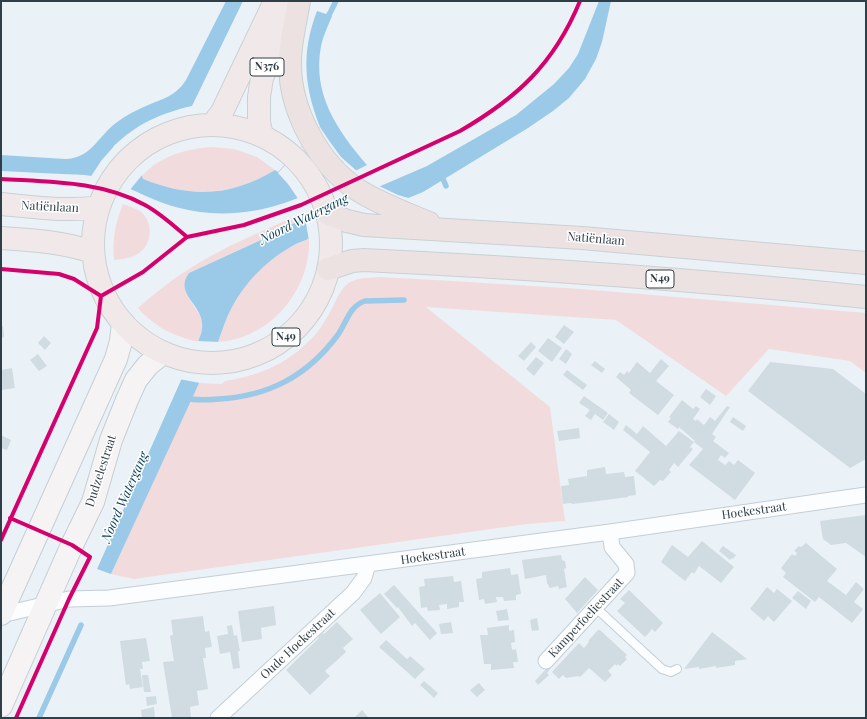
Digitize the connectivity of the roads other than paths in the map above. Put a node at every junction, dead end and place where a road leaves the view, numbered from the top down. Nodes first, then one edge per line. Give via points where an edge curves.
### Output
1 (275, 1) edge
2 (295, 1) edge
3 (299, 1) edge
4 (212, 125) junction
5 (262, 136) junction
6 (101, 202) junction
7 (1, 204) edge
8 (327, 213) junction
9 (443, 229) junction
10 (1, 238) edge
11 (94, 258) junction
12 (866, 263) edge
13 (328, 269) junction
14 (866, 297) edge
15 (123, 323) junction
16 (172, 356) junction
17 (866, 495) edge
18 (610, 532) junction
19 (368, 564) junction
20 (47, 604) junction
21 (595, 607) junction
22 (1, 615) edge
23 (546, 661) dead end
24 (677, 668) dead end
25 (1, 706) edge
26 (218, 718) edge

1 - 4 main road, N376 via 222,112
2 - 5 main road, N376 via 262,78 258,97
3 - 9 highway via 290,61 292,89 310,138 324,159 350,184 378,202
4 - 5 main road, N49 via 236,128
4 - 6 main road, N49 via 188,127 155,139 130,158 114,176
5 - 8 main road, N49 via 293,157 304,169 314,183
6 - 7 main road, Natiënlaan via 79,210
6 - 11 main road, N49 via 94,227
8 - 9 highway, Natiënlaan via 364,224
8 - 13 main road, N49 via 331,238
9 - 12 highway, Natiënlaan via 582,238
10 - 11 main road via 54,242 80,248
11 - 15 main road, N49 via 104,295
13 - 14 highway, N49 via 364,260 446,264
13 - 16 main road, N49 via 325,282 310,311 288,336 274,346 243,359 226,362 194,362
15 - 16 main road, N49 via 148,345
15 - 22 main road via 116,359
16 - 20 main road, Dudzelestraat via 148,365 136,380 111,440 93,502
17 - 18 street, Hoekestraat
18 - 19 street, Hoekestraat
18 - 21 street, Kamperfoeliestraat via 612,547 626,564 627,573
19 - 20 street, Hoekestraat via 109,598 69,599
19 - 26 street, Oude Hoekestraat via 364,578 353,593
20 - 22 street, Hoekestraat
20 - 25 main road, Dudzelestraat
21 - 23 street, Kamperfoeliestraat
21 - 24 lane via 662,669 671,672

